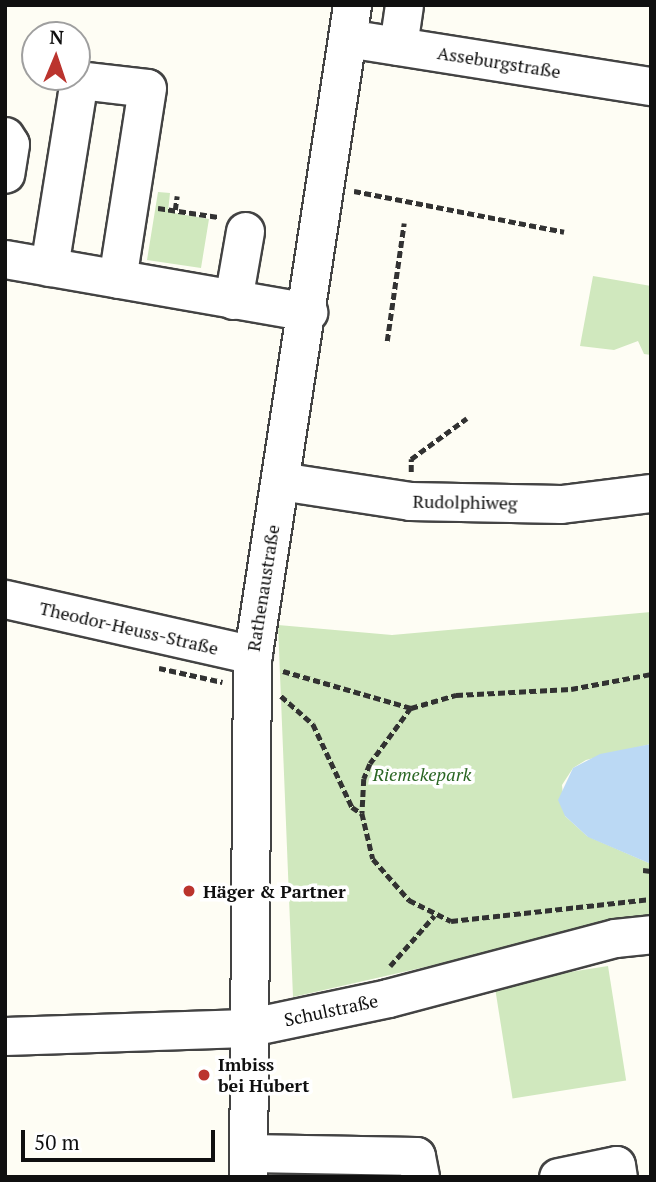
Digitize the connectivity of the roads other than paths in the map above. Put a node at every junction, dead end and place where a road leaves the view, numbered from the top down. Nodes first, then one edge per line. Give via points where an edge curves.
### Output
1 (404, 5) edge
2 (349, 22) edge
3 (398, 46) junction
4 (651, 86) edge
5 (5, 136) edge
6 (5, 174) edge
7 (245, 231) road end
8 (5, 259) edge
9 (48, 267) junction
10 (117, 279) junction
11 (233, 300) junction
12 (308, 312) junction
13 (280, 481) junction
14 (651, 493) edge
15 (5, 599) edge
16 (251, 667) junction
17 (651, 934) edge
18 (247, 1028) junction
19 (5, 1036) edge
20 (260, 1161) edge
21 (420, 1177) edge
22 (558, 1177) edge
23 (618, 1177) edge

1 - 3 street
2 - 3 street, Asseburgstraße
2 - 12 street, Rathenaustraße
3 - 4 street, Asseburgstraße
5 - 6 street via 10,144
7 - 11 street
8 - 9 street
9 - 10 street
9 - 10 street via 79,80 147,88
10 - 11 street
11 - 12 street
12 - 13 street, Rathenaustraße
13 - 14 street, Rudolphiweg via 410,501 561,505
13 - 16 street, Rathenaustraße
15 - 16 street, Theodor-Heuss-Straße
16 - 18 street, Rathenaustraße
17 - 18 street, Schulstraße
18 - 19 street, Schulstraße
18 - 20 street, Rathenaustraße
20 - 21 street via 416,1156
22 - 23 street via 616,1165

